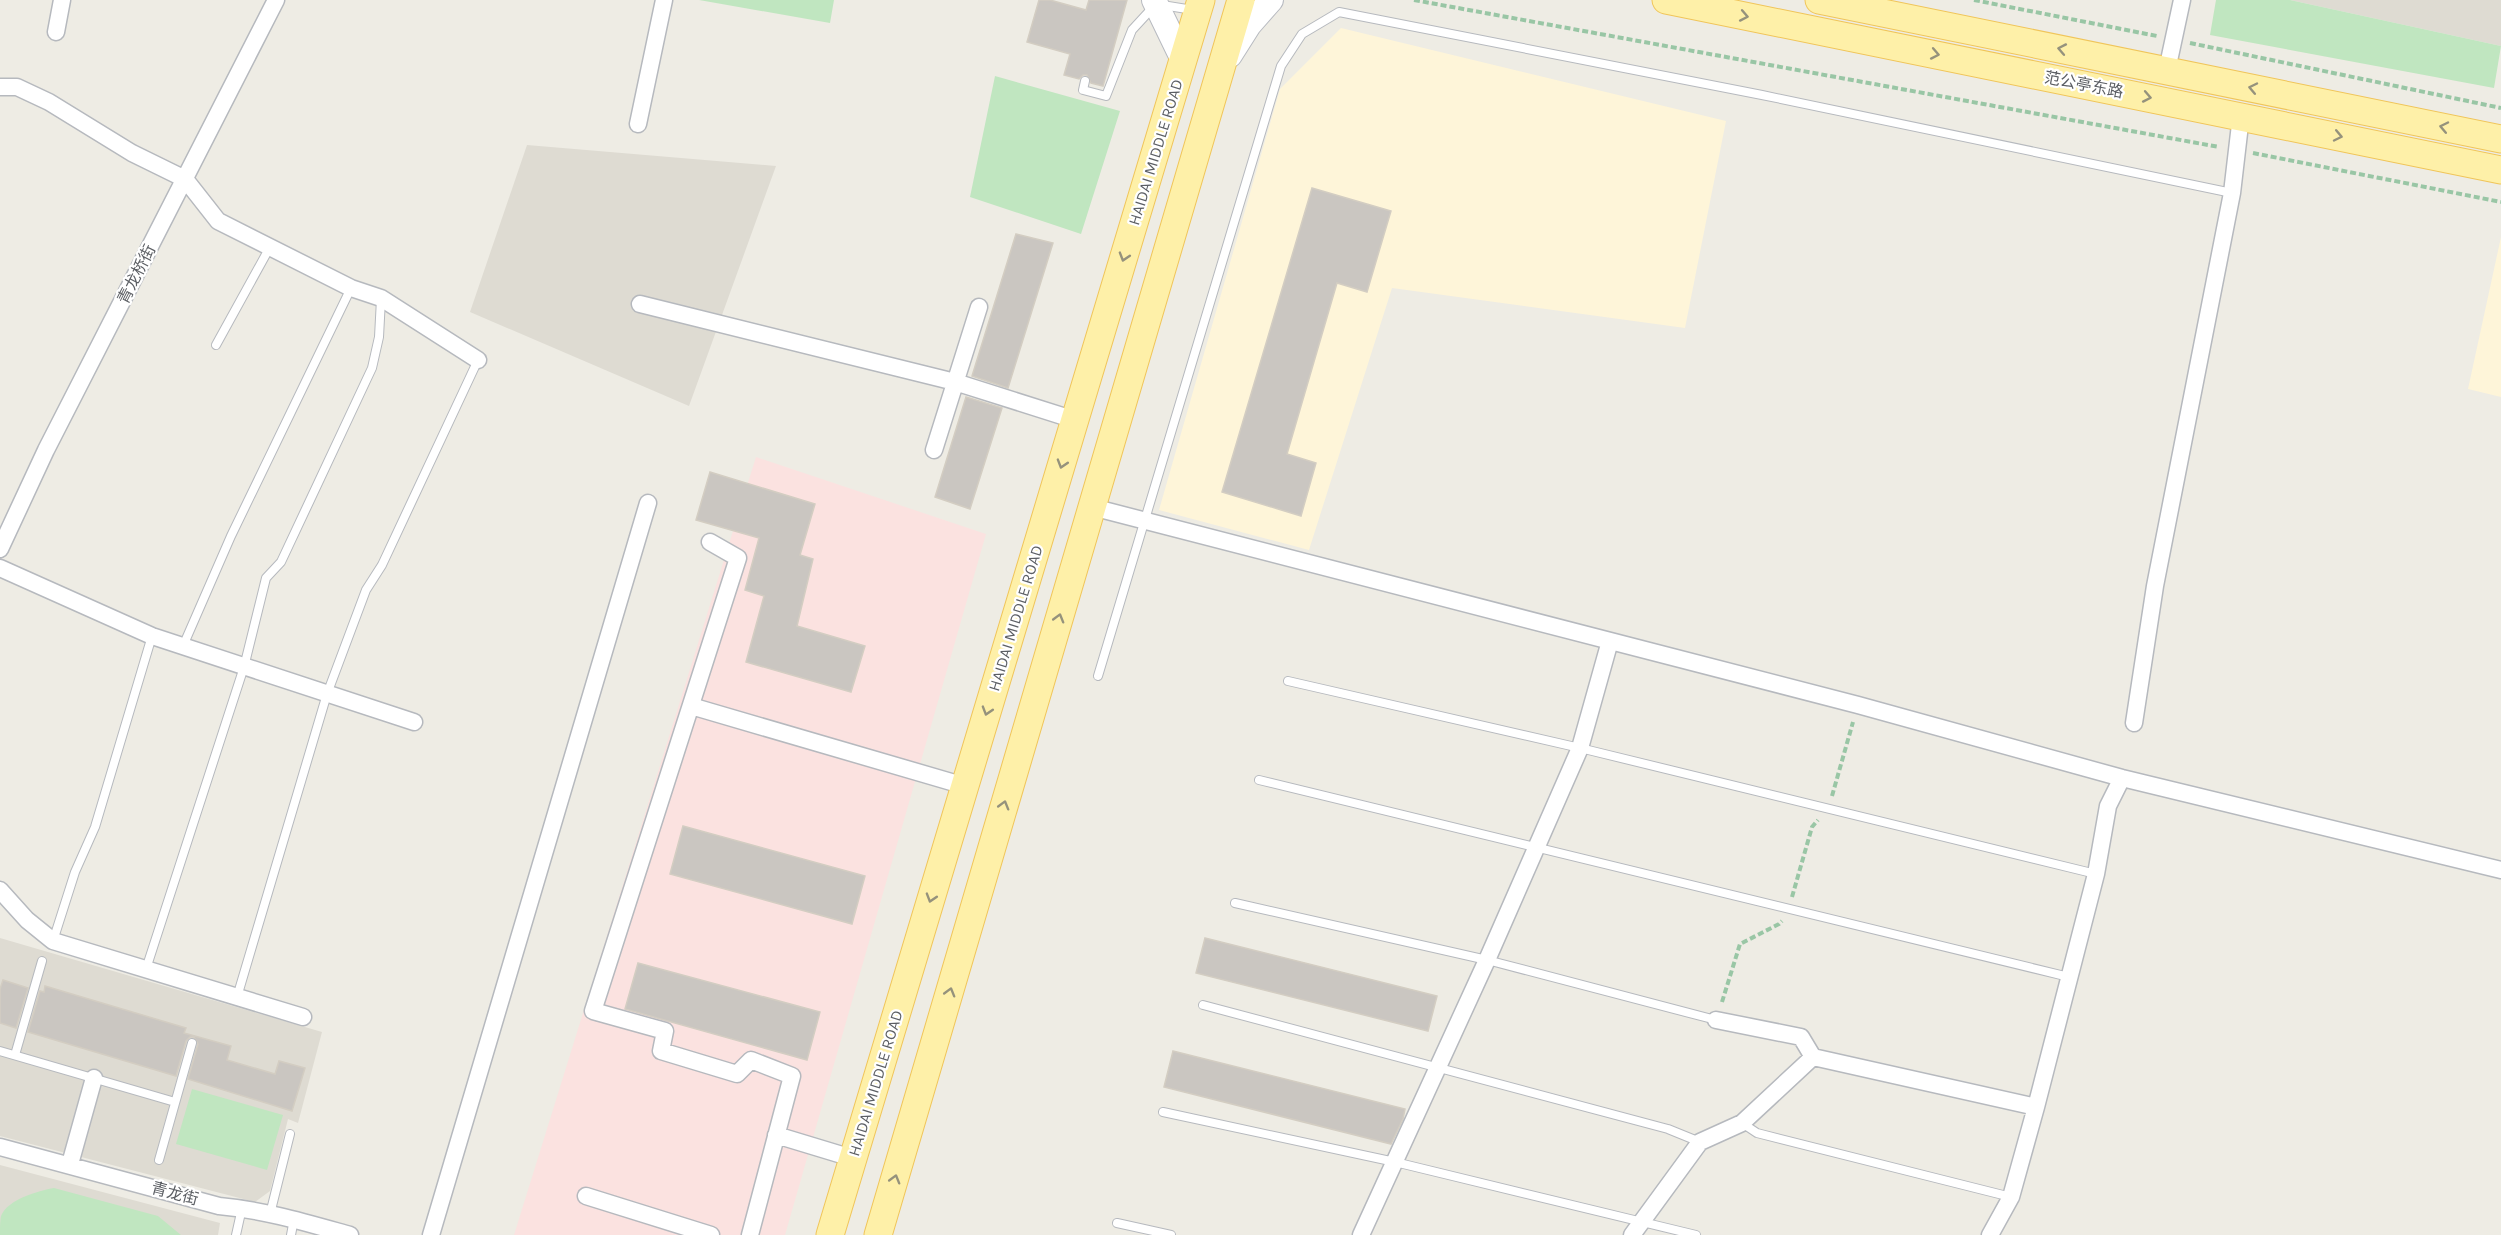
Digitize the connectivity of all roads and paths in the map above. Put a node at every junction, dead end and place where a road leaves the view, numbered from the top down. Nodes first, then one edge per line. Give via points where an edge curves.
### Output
1 (62, 0) edge
2 (276, 0) edge
3 (664, 0) edge
4 (1241, 0) edge
5 (1271, 0) edge
6 (1414, 0) edge
7 (1666, 0) edge
8 (1820, 0) edge
9 (1974, 0) edge
10 (2182, 0) edge
11 (1155, 2) edge
12 (1199, 5) edge
13 (1878, 6) edge
14 (56, 32) dead end
15 (2173, 39) junction
16 (1183, 60) junction
17 (1221, 70) junction
18 (2166, 70) junction
19 (1085, 81) dead end
20 (0, 87) edge
21 (2501, 108) edge
22 (2241, 116) junction
23 (638, 124) dead end
24 (2501, 139) edge
25 (2238, 150) junction
26 (2501, 170) edge
27 (185, 179) junction
28 (2232, 193) junction
29 (2501, 202) edge
30 (270, 247) junction
31 (351, 288) junction
32 (381, 298) junction
33 (640, 304) dead end
34 (979, 307) dead end
35 (216, 345) dead end
36 (478, 360) joint
37 (955, 382) junction
38 (1075, 420) junction
39 (934, 450) dead end
40 (648, 503) dead end
41 (1092, 507) junction
42 (710, 542) dead end
43 (0, 549) edge
44 (0, 568) edge
45 (152, 636) junction
46 (1610, 641) junction
47 (183, 646) junction
48 (244, 667) junction
49 (1098, 676) dead end
50 (1288, 681) dead end
51 (327, 693) junction
52 (1858, 705) junction
53 (691, 706) junction
54 (414, 722) dead end
55 (2134, 723) dead end
56 (1580, 748) junction
57 (2122, 778) junction
58 (1259, 780) dead end
59 (965, 786) junction
60 (1828, 809) junction
61 (1536, 848) junction
62 (2501, 870) edge
63 (2096, 874) junction
64 (0, 890) edge
65 (1235, 903) dead end
66 (1788, 909) junction
67 (53, 941) junction
68 (1487, 960) junction
69 (42, 961) dead end
70 (146, 969) junction
71 (2069, 977) junction
72 (237, 997) junction
73 (1203, 1005) dead end
74 (303, 1017) dead end
75 (1716, 1020) junction
76 (192, 1043) dead end
77 (0, 1051) edge
78 (15, 1055) junction
79 (1813, 1057) junction
80 (1437, 1067) junction
81 (94, 1078) junction
82 (176, 1102) junction
83 (2036, 1107) junction
84 (1162, 1112) dead end
85 (1742, 1124) junction
86 (291, 1134) dead end
87 (776, 1135) junction
88 (1700, 1142) junction
89 (0, 1147) edge
90 (852, 1158) junction
91 (159, 1160) dead end
92 (1395, 1162) junction
93 (70, 1164) junction
94 (586, 1196) dead end
95 (2011, 1197) junction
96 (242, 1208) junction
97 (270, 1214) junction
98 (1643, 1221) junction
99 (1117, 1223) dead end
100 (293, 1227) edge
101 (236, 1235) edge
102 (350, 1235) edge
103 (431, 1235) edge
104 (711, 1235) edge
105 (750, 1235) edge
106 (830, 1235) edge
107 (878, 1235) edge
108 (1171, 1235) edge
109 (1361, 1235) edge
110 (1632, 1235) edge
111 (1696, 1235) edge
112 (1990, 1235) edge

1 - 14 street
2 - 27 street, 青龙桥街
3 - 23 street
4 - 17 main road
5 - 17 street via 1249,25
6 - 25 path
7 -> 22 main road, 范公亭东路
8 - 13 main road, 范公亭东路
9 - 15 path
10 - 15 street
11 - 12 lane
11 - 16 street
11 - 19 lane via 1132,30 1106,96 1083,90
12 - 16 main road, HAIDAI MIDDLE ROAD
18 -> 13 main road, 范公亭东路
15 - 18 street
15 - 21 path
16 -> 38 main road, HAIDAI MIDDLE ROAD
17 - 41 main road
24 -> 18 main road, 范公亭东路
20 - 27 street via 17,87 49,102 132,153
22 - 25 street
22 -> 26 main road, 范公亭东路
25 - 28 street
25 - 29 path
27 - 30 street via 218,221
27 - 43 street, 青龙桥街 via 46,450
28 - 49 lane via 1339,12 1302,34 1281,66
28 - 55 street via 2156,585
30 - 31 street
30 - 35 lane
31 - 32 street
31 - 47 lane via 231,536
32 - 36 street
32 - 48 lane via 372,368 281,562 266,578
33 - 37 street
34 - 37 street
36 - 51 lane via 382,565 366,590
37 - 38 street
37 - 39 street
38 -> 59 main road, HAIDAI MIDDLE ROAD
40 - 103 street
41 - 46 street
107 -> 41 main road
42 - 53 street via 738,558
44 - 45 street
45 - 47 street
45 - 67 lane via 95,827
46 - 52 street
46 - 56 street
47 - 48 street
48 - 51 street
48 - 70 lane
50 - 56 lane
51 - 54 street
51 - 72 lane
52 - 57 street
52 - 60 path
53 - 59 street
53 - 87 street via 593,1011 665,1031 661,1051 737,1074 751,1060 792,1076
56 - 60 lane
56 - 61 street
57 - 62 street
57 - 63 street via 2108,806
58 - 61 lane
59 -> 90 main road, HAIDAI MIDDLE ROAD
60 - 63 lane
60 - 66 path via 1812,827
61 - 66 lane
61 - 68 street
63 - 71 street
64 - 67 street
65 - 68 lane
66 - 71 lane
66 - 75 path via 1779,924 1740,945
67 - 70 street
68 - 75 lane
68 - 80 street
69 - 78 lane
70 - 72 street
71 - 83 street
72 - 74 street
73 - 80 lane
75 - 79 street via 1801,1037
76 - 82 lane
77 - 78 lane
78 - 81 lane
79 - 83 street
79 - 85 street
80 - 88 lane via 1668,1129
80 - 92 street
81 - 82 lane
81 - 93 street
82 - 91 lane
83 - 95 street
84 - 92 lane
85 - 88 street
85 - 95 lane via 1757,1133
86 - 97 lane
87 - 90 street
87 - 105 street
88 - 98 street
89 - 93 street, 青龙街
90 - 106 main road, HAIDAI MIDDLE ROAD
92 - 98 lane
92 - 109 street
93 - 96 street, 青龙街 via 219,1206
94 - 104 street
95 - 112 street
96 - 97 street, 青龙街
96 - 101 lane
97 - 100 street, 青龙街
98 - 110 street
98 - 111 lane
99 - 108 lane
100 - 102 street, 青龙街

